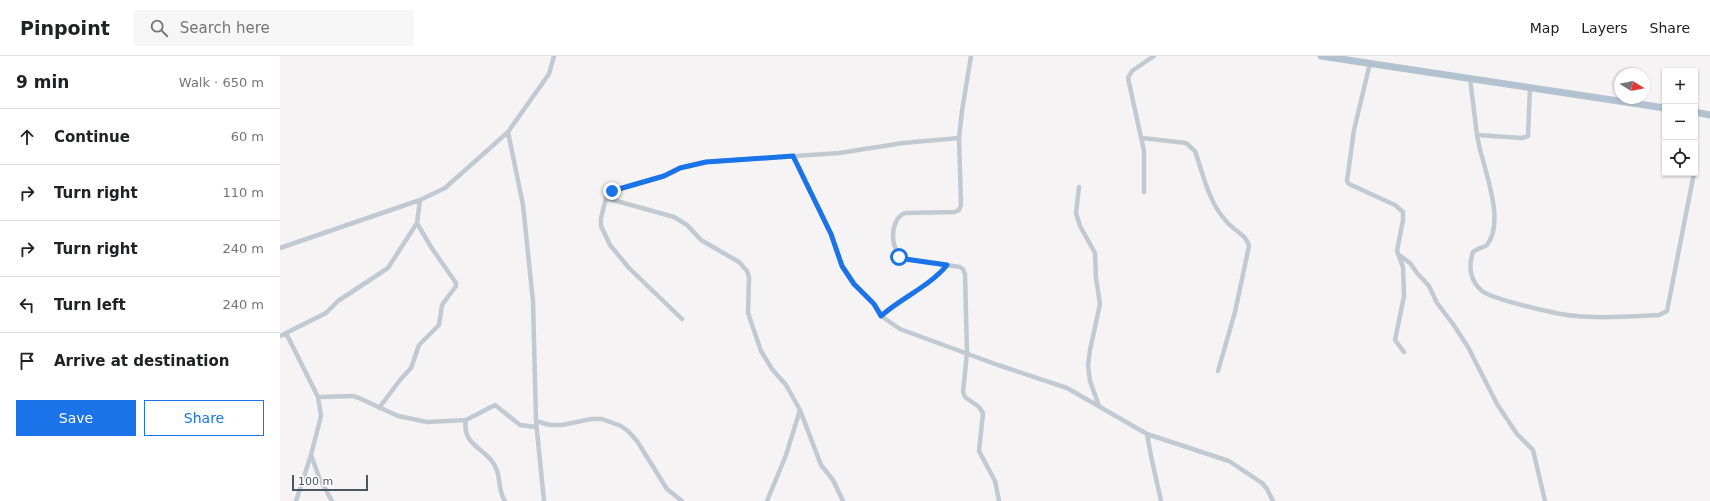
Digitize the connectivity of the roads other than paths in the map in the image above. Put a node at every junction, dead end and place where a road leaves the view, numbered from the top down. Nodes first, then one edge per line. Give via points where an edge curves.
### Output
1 (554, 56) edge
2 (971, 56) edge
3 (1154, 56) edge
4 (1321, 56) edge
5 (1370, 63) junction
6 (1470, 78) junction
7 (1530, 87) junction
8 (1662, 108) edge
9 (1698, 113) edge
10 (1710, 115) edge
11 (508, 132) junction
12 (1477, 136) junction
13 (959, 138) junction
14 (1142, 138) junction
15 (793, 156) junction
16 (1693, 176) edge
17 (1078, 187) dead end
18 (1144, 192) dead end
19 (606, 198) junction
20 (420, 200) junction
21 (418, 224) junction
22 (280, 248) edge
23 (1399, 255) junction
24 (947, 265) junction
25 (881, 316) junction
26 (682, 319) dead end
27 (286, 333) junction
28 (280, 336) edge
29 (1404, 352) dead end
30 (966, 353) junction
31 (1218, 371) dead end
32 (318, 397) junction
33 (1100, 406) junction
34 (379, 408) junction
35 (800, 410) junction
36 (466, 420) junction
37 (536, 424) junction
38 (1147, 434) junction
39 (311, 455) junction
40 (296, 501) edge
41 (332, 501) edge
42 (505, 501) edge
43 (544, 501) edge
44 (682, 501) edge
45 (767, 501) edge
46 (843, 501) edge
47 (998, 501) edge
48 (1161, 501) edge
49 (1273, 501) edge
50 (1545, 501) edge

1 - 11 street via 549,74
2 - 13 street
3 - 14 street via 1132,71 1128,78
4 - 5 main road
5 - 6 main road
5 - 23 street via 1354,130 1347,181 1402,210 1403,220 1397,248
6 - 7 main road
6 - 12 street
7 - 8 main road
7 - 12 street via 1528,136
9 - 10 main road
11 - 20 street via 445,188
11 - 37 street via 522,205 533,301
12 - 16 street via 1479,152 1491,186 1494,226 1486,245 1473,252 1471,277 1489,295 1546,311 1576,316 1659,315 1668,311
13 - 15 street
13 - 24 street via 959,210 905,213 896,219 893,236 899,257
14 - 18 street
14 - 31 street via 1186,143 1196,151 1218,211 1230,226 1244,236 1249,246 1235,312
15 - 19 street via 706,162 612,191
15 - 25 street via 831,234 842,266
17 - 33 street via 1076,213 1095,253 1100,304 1088,365 1090,381
19 - 26 street via 601,226 610,245
19 - 35 street via 674,217 687,225 701,240 739,262 749,277 748,313 761,351 786,385
20 - 21 street
20 - 22 street
21 - 27 street via 388,268 338,301 326,313
21 - 34 street via 456,286 442,305 439,325 419,345 411,368
23 - 29 street via 1404,267 1404,296 1395,340
23 - 50 street via 1410,263 1429,286 1437,303 1468,347 1496,404 1533,450
24 - 25 street via 938,276
24 - 30 street via 960,267 965,274
25 - 30 street via 900,328
27 - 28 street
27 - 32 street
30 - 33 street via 1067,388
30 - 47 street via 963,392 983,413 979,451 995,481
32 - 34 street via 353,396
32 - 39 street via 321,416
33 - 38 street
34 - 36 street via 398,416 427,422
35 - 45 street via 786,455
35 - 46 street via 821,465 833,480
36 - 37 street via 495,405 520,425
36 - 42 street via 466,435 497,468 500,492
37 - 43 street
37 - 44 street via 562,425 602,419 621,426 637,441 667,488
38 - 48 street
38 - 49 street via 1229,461 1262,483
39 - 40 street
39 - 41 street

